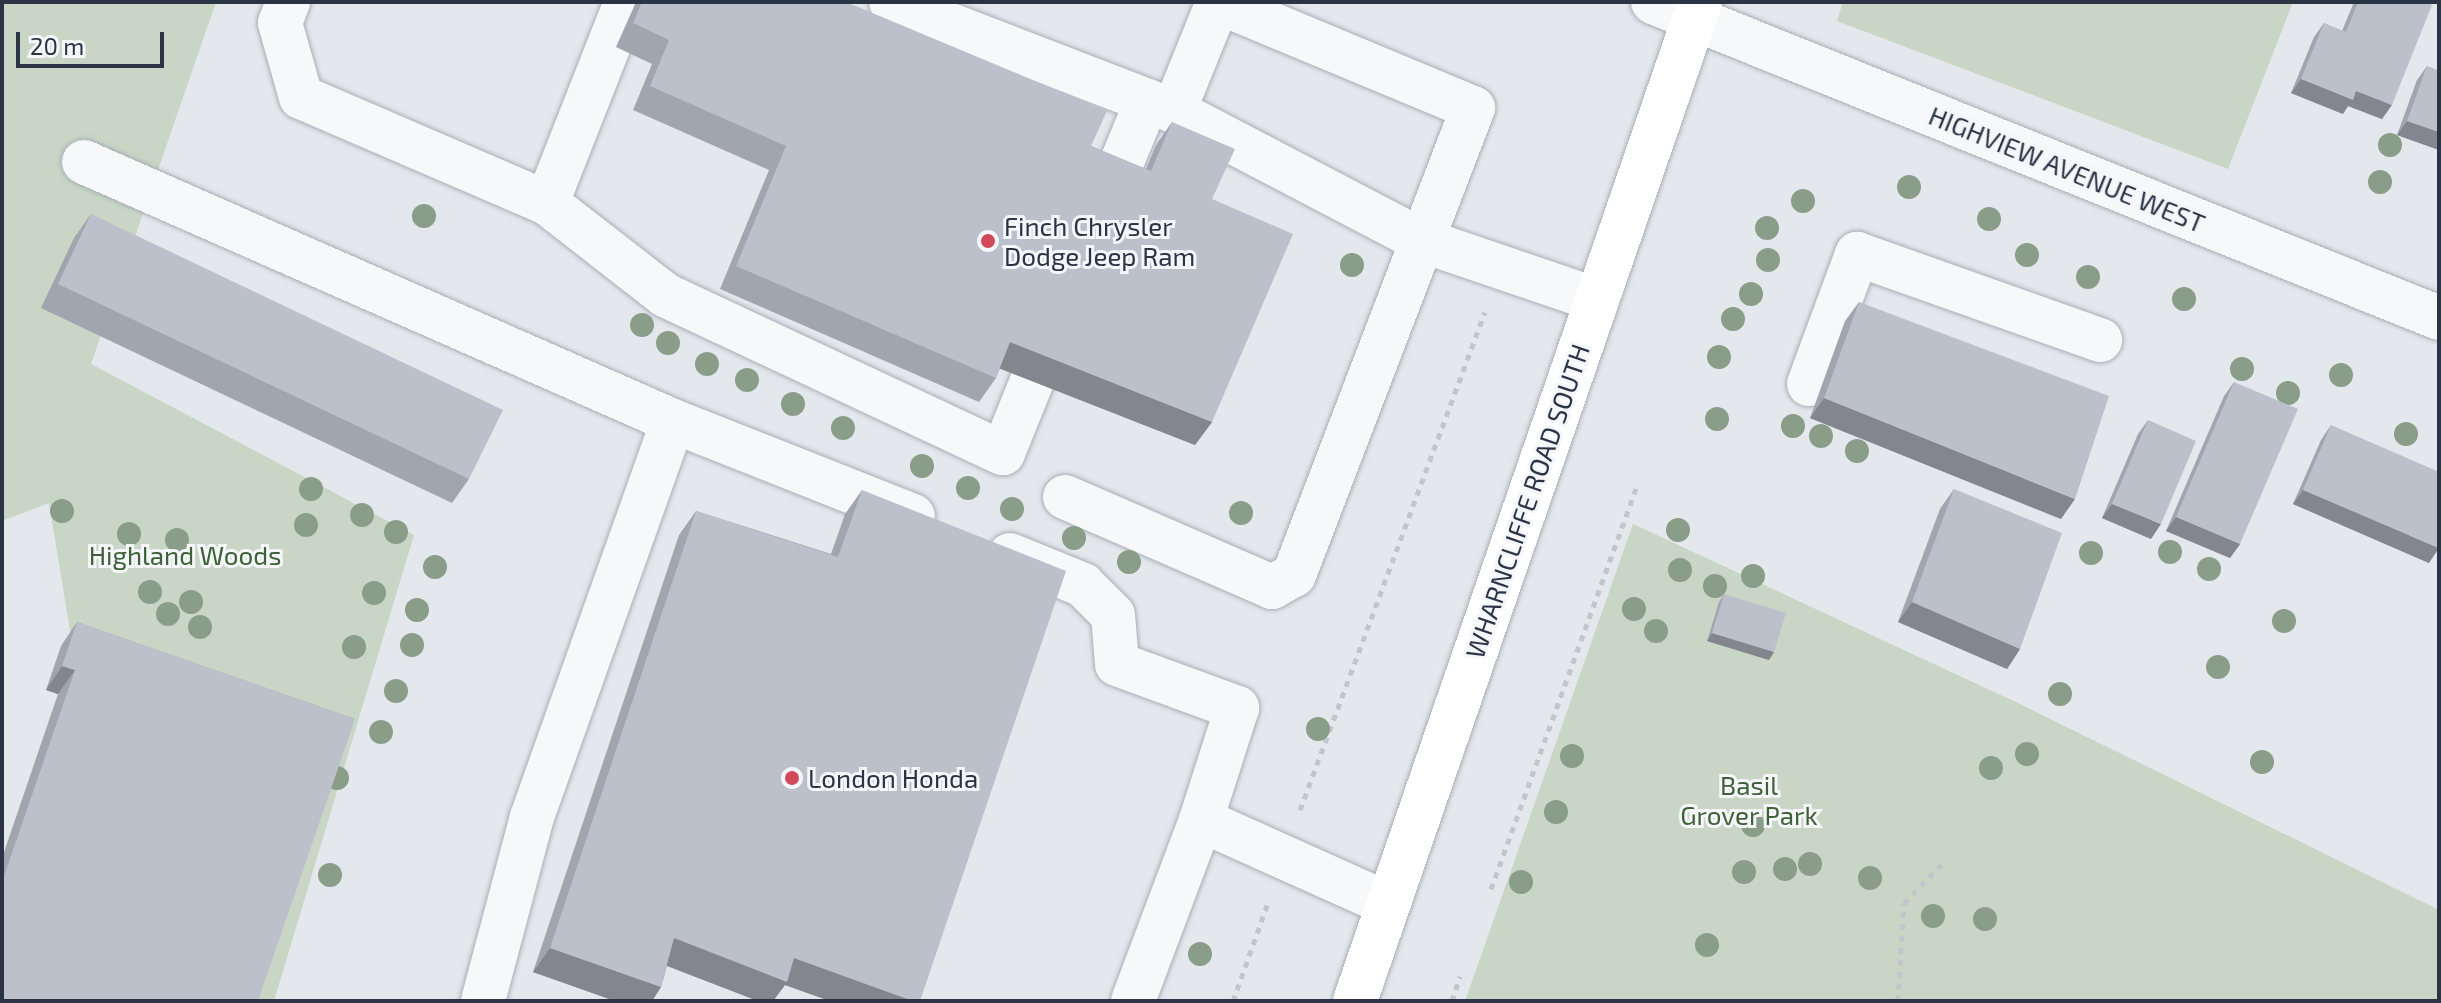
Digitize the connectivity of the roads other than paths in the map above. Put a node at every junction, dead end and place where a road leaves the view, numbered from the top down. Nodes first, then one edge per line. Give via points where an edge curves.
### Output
1 (288, 2) edge
2 (626, 2) edge
3 (891, 2) edge
4 (1218, 2) edge
5 (1653, 2) edge
6 (1697, 11) edge
7 (1161, 106) junction
8 (84, 162) dead end
9 (1112, 186) edge
10 (547, 203) junction
11 (1421, 240) junction
12 (1597, 300) junction
13 (2439, 318) edge
14 (2100, 340) dead end
15 (1032, 381) edge
16 (1809, 384) dead end
17 (673, 421) junction
18 (1065, 497) dead end
19 (1201, 820) junction
20 (1388, 904) junction
21 (483, 1001) edge
22 (1133, 1001) edge
23 (1355, 1001) edge

1 - 10 street via 280,23 301,97
2 - 10 street
3 - 7 street
4 - 7 street
4 - 11 street via 1473,108
5 - 6 street, HIGHVIEW AVENUE WEST
6 - 12 main road, WHARNCLIFFE ROAD SOUTH
6 - 13 street, HIGHVIEW AVENUE WEST
7 - 9 street
7 - 11 street
8 - 17 street
10 - 15 street via 665,295 1003,453
11 - 12 street
11 - 18 street via 1294,575 1272,587
12 - 20 main road, WHARNCLIFFE ROAD SOUTH
14 - 16 street via 1857,254
17 - 19 street via 1083,585 1113,615 1117,664 1237,708
17 - 21 street via 532,817
19 - 20 street
19 - 22 street
20 - 23 main road, WHARNCLIFFE ROAD SOUTH

